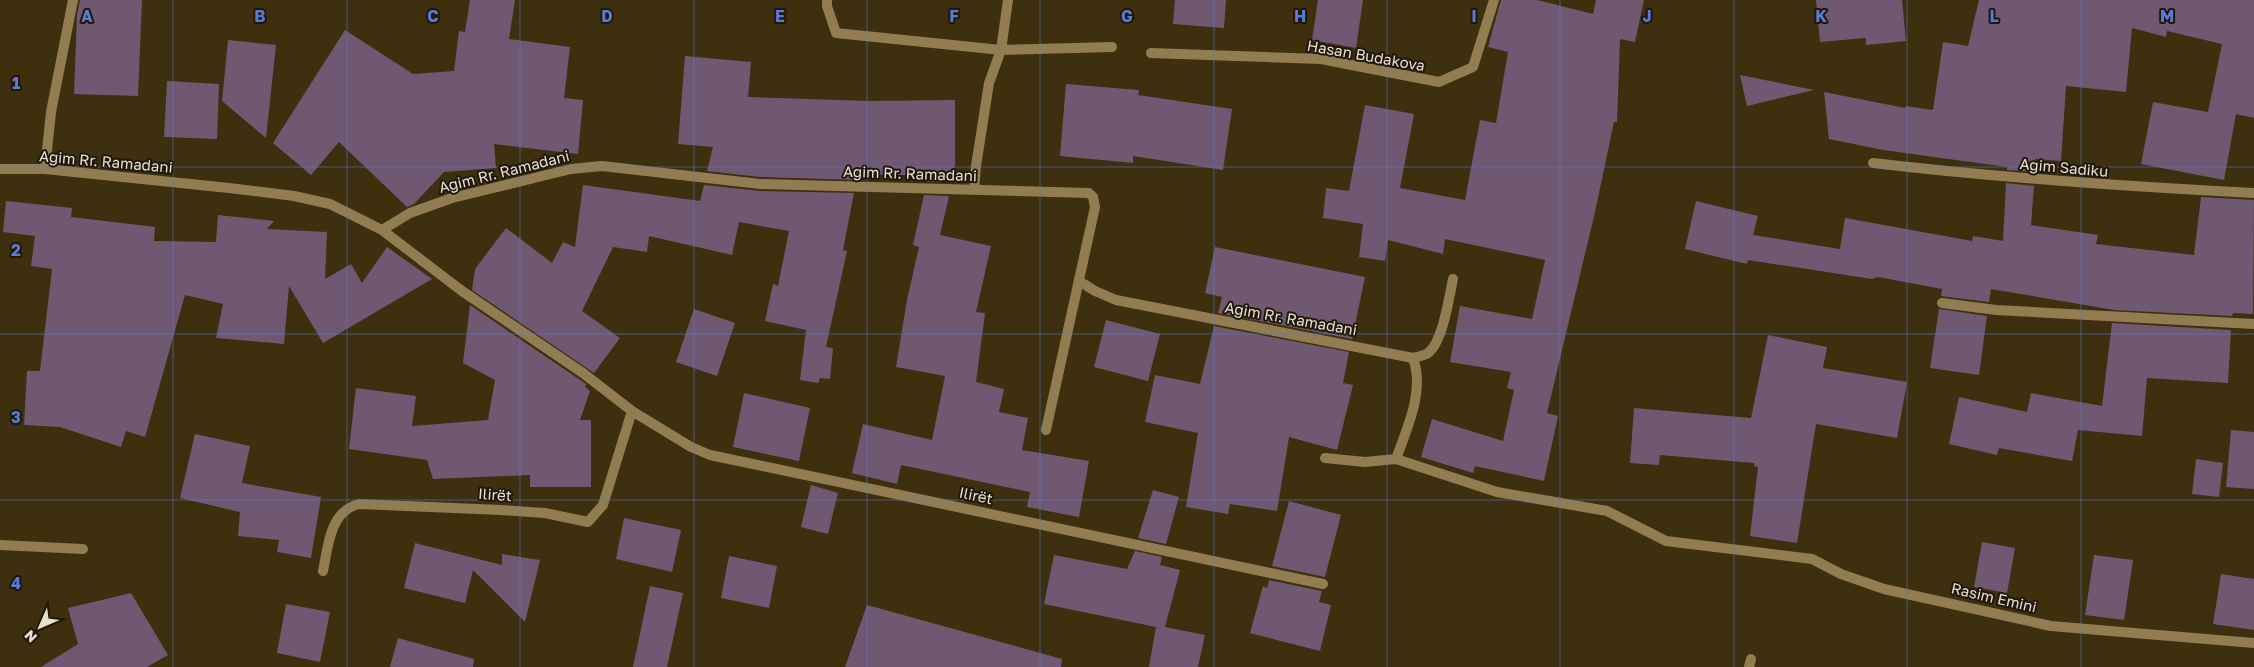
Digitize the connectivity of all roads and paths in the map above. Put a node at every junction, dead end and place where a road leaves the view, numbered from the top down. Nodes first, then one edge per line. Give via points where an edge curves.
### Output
1 (73, 0) edge
2 (827, 0) edge
3 (1008, 0) edge
4 (1494, 0) edge
5 (1112, 47) dead end
6 (1001, 50) junction
7 (1151, 53) dead end
8 (1873, 163) dead end
9 (0, 169) edge
10 (45, 169) junction
11 (974, 190) junction
12 (2254, 193) edge
13 (382, 230) junction
14 (1454, 278) dead end
15 (1079, 281) junction
16 (1942, 302) dead end
17 (2254, 324) edge
18 (1413, 358) junction
19 (632, 411) junction
20 (1046, 430) dead end
21 (1325, 458) dead end
22 (1396, 459) junction
23 (0, 546) edge
24 (83, 549) dead end
25 (323, 571) dead end
26 (1323, 584) dead end
27 (2254, 643) edge

1 - 10 street
2 - 6 street via 836,33
3 - 6 street
4 - 7 street, Hasan Budakova via 1473,67 1439,82 1321,59
5 - 6 street
6 - 11 street via 989,83
8 - 12 street, Agim Sadiku via 2107,186
9 - 10 street, Agim Rr. Ramadani
10 - 13 street, Agim Rr. Ramadani via 294,196 330,204
11 - 13 street, Agim Rr. Ramadani via 760,184 602,166 571,169 452,198 410,213
11 - 15 street, Agim Rr. Ramadani via 1089,193 1095,207
13 - 19 street, Ilirët via 462,291 583,372
14 - 18 street via 1439,337 1426,354
15 - 18 street, Agim Rr. Ramadani via 1116,300
15 - 20 street, Agim Rr. Ramadani
16 - 17 street via 1996,310
18 - 22 street via 1417,376 1413,412
19 - 25 street, Ilirët via 603,505 588,522 545,513 359,504 345,510 335,524
19 - 26 street, Ilirët via 710,455
21 - 22 street via 1365,462
22 - 27 street, Rasim Emini via 1497,492 1607,511 1666,541 1812,559 1884,589 2051,626
23 - 24 street

